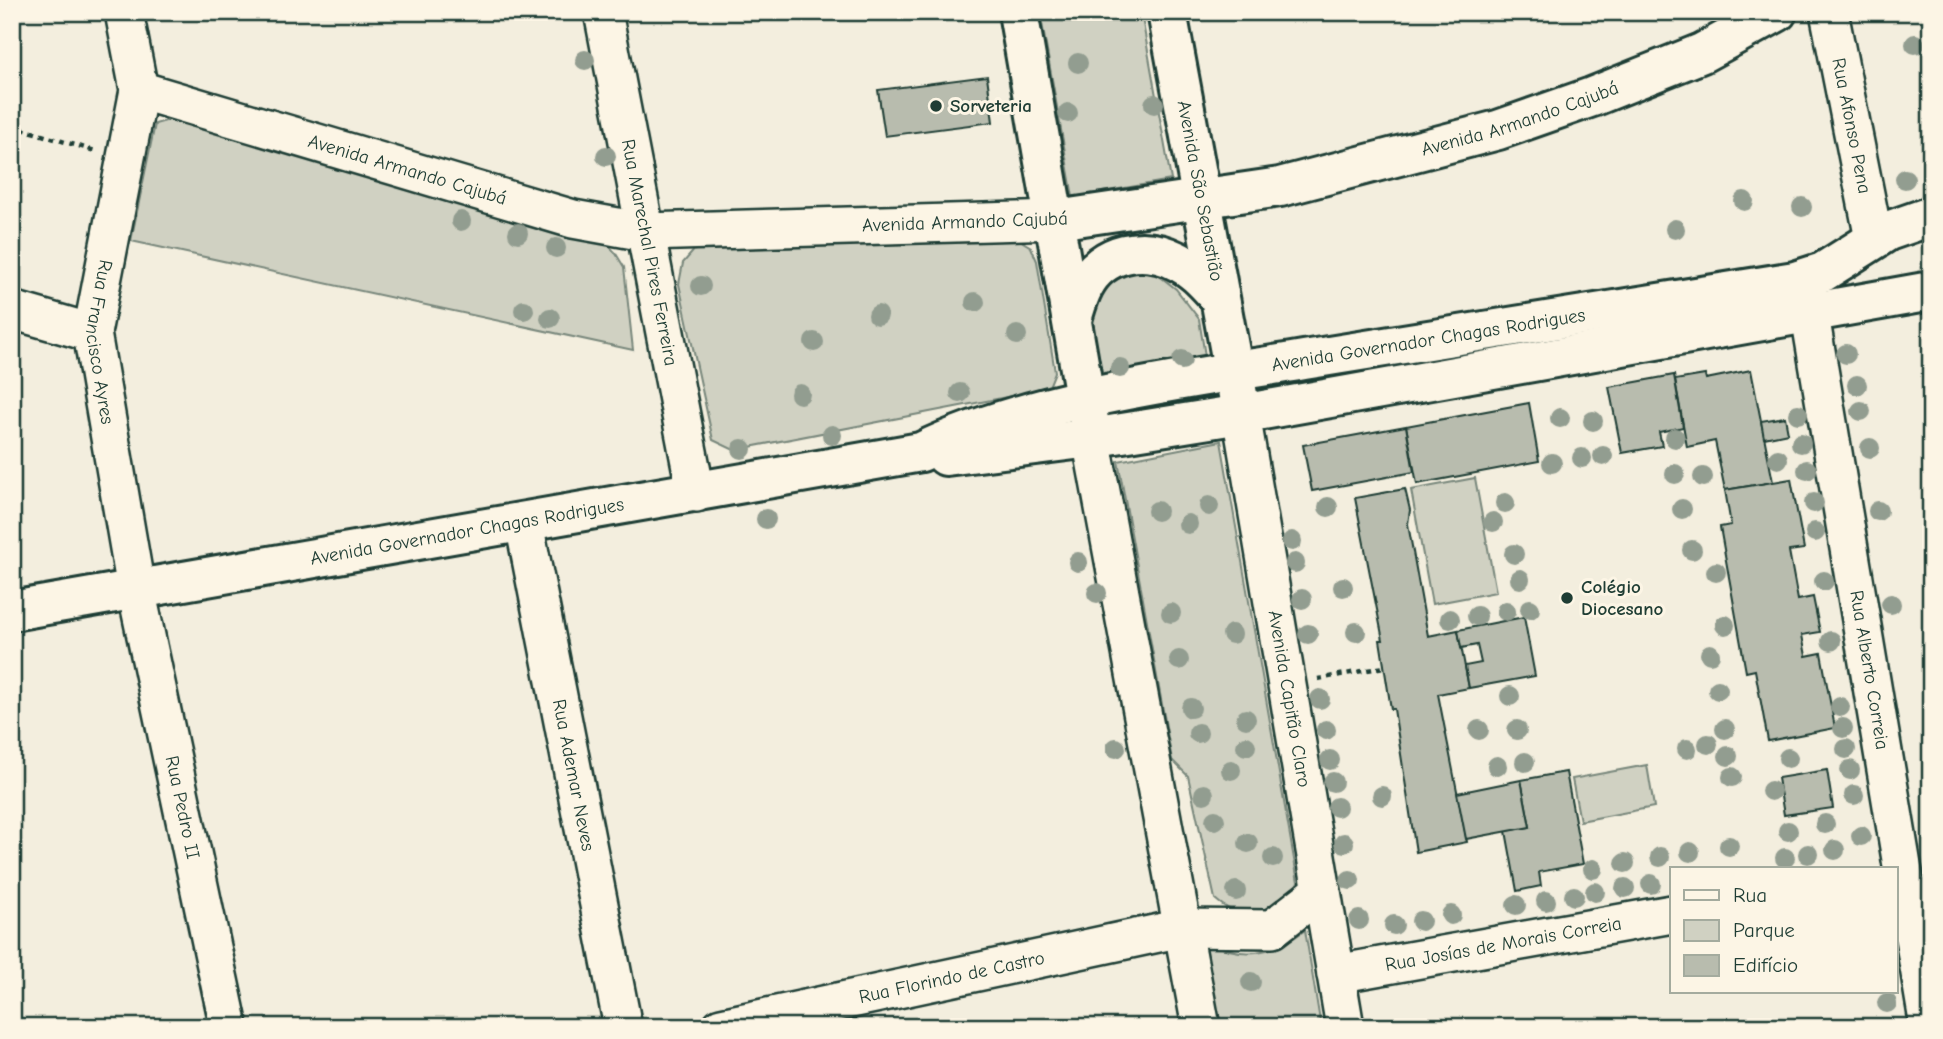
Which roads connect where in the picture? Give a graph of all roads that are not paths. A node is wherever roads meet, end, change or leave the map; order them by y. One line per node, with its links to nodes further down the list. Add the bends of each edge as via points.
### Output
1 (124, 12): 7 (street, Rua Francisco Ayres)
2 (603, 12): 11 (street, Rua Marechal Pires Ferreira)
3 (1017, 12): 10 (main road)
4 (1167, 12): 8 (main road, Avenida São Sebastião)
5 (1777, 12): 8 (main road, Avenida Armando Cajubá, via 1702,53 1498,130 1280,187)
6 (1829, 12): 12 (street, Rua Afonso Pena)
7 (139, 90): 11 (street, Avenida Armando Cajubá, via 573,219); 18 (street, Rua Francisco Ayres)
8 (1202, 201): 10 (main road, Avenida Armando Cajubá); 14 (main road, Avenida São Sebastião)
9 (1931, 216): 12 (main road, Avenida Governador Chagas Rodrigues)
10 (1056, 220): 11 (street, Avenida Armando Cajubá); 17 (main road)
11 (645, 232): 24 (street, Rua Marechal Pires Ferreira)
12 (1874, 239): 19 (main road, Avenida Governador Chagas Rodrigues, via 1823,272 1795,281)
13 (1931, 291): 16 (main road, Avenida Governador Chagas Rodrigues)
14 (1218, 296): 17 (main road, via 1177,261 1126,252 1105,261 1085,284); 19 (main road, Avenida São Sebastião)
15 (12, 310): 18 (street)
16 (1810, 315): 21 (main road, Avenida Governador Chagas Rodrigues); 28 (street, Rua Alberto Correia)
17 (1073, 316): 20 (main road)
18 (92, 333): 26 (street, Rua Francisco Ayres)
19 (1234, 371): 20 (main road, Avenida Governador Chagas Rodrigues); 21 (main road, Avenida Capitão Claro)
20 (1086, 400): 22 (main road); 23 (main road, Avenida Governador Chagas Rodrigues, via 962,432)
21 (1241, 414): 22 (main road, Avenida Governador Chagas Rodrigues); 29 (street, Avenida Capitão Claro)
22 (1091, 438): 23 (main road, Avenida Governador Chagas Rodrigues, via 941,457); 31 (street)
23 (920, 452): 24 (main road, Avenida Governador Chagas Rodrigues)
24 (696, 493): 25 (main road, Avenida Governador Chagas Rodrigues)
25 (524, 523): 26 (main road, Avenida Governador Chagas Rodrigues); 34 (street, Rua Ademar Neves)
26 (136, 589): 27 (main road, Avenida Governador Chagas Rodrigues); 33 (street, Rua Pedro II)
27 (12, 611)
28 (1910, 871): 38 (street, Rua Alberto Correia)
29 (1321, 891): 31 (street, Rua Florindo de Castro, via 1272,929); 32 (street, Avenida Capitão Claro)
30 (1670, 914): 32 (street, Rua Josías de Morais Correia)
31 (1182, 928): 35 (street, Rua Florindo de Castro); 36 (street)
32 (1336, 974): 37 (street, Avenida Capitão Claro)
33 (229, 1027)
34 (623, 1027)
35 (721, 1027)
36 (1201, 1027)
37 (1345, 1027)
38 (1929, 1027)

